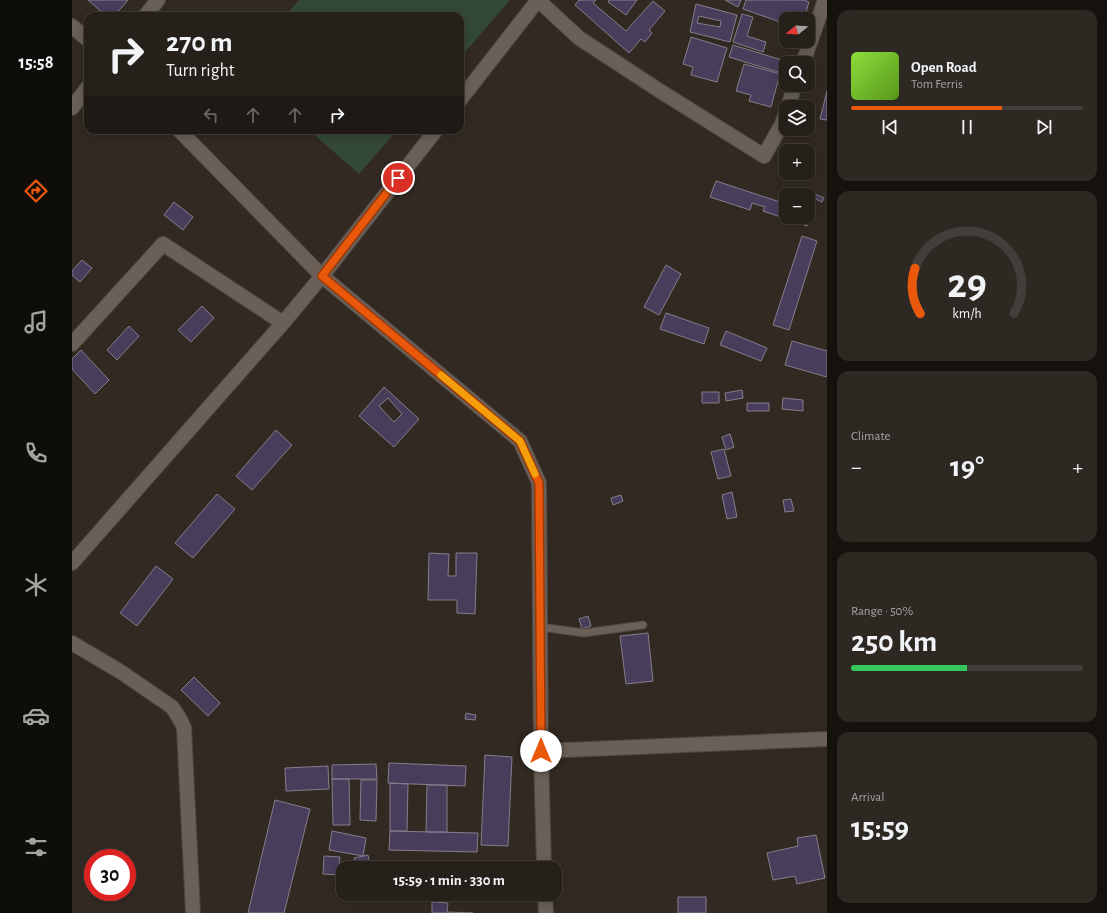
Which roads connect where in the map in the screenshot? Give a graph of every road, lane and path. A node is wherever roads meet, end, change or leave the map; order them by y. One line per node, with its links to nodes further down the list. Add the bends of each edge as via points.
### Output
1 (158, 0): 3 (street)
2 (825, 0): 6 (street)
3 (148, 12)
4 (72, 26): 5 (street)
5 (84, 36)
6 (805, 56)
7 (84, 92): 9 (street)
8 (464, 95): 10 (street, via 538,0 579,38 764,156)
9 (72, 108)
10 (779, 129)
11 (183, 134): 13 (street)
12 (433, 134): 13 (street)
13 (322, 276): 14 (street); 18 (street, via 520,441 539,483)
14 (283, 323): 15 (street, via 163,244); 16 (street)
15 (72, 344)
16 (72, 563)
17 (643, 624): 18 (lane, via 584,633)
18 (541, 627): 21 (street)
19 (72, 643): 24 (street, via 121,672 172,708 182,722)
20 (827, 739): 21 (street)
21 (541, 751): 22 (street)
22 (544, 861)
23 (545, 901): 25 (street)
24 (193, 913)
25 (546, 913)

